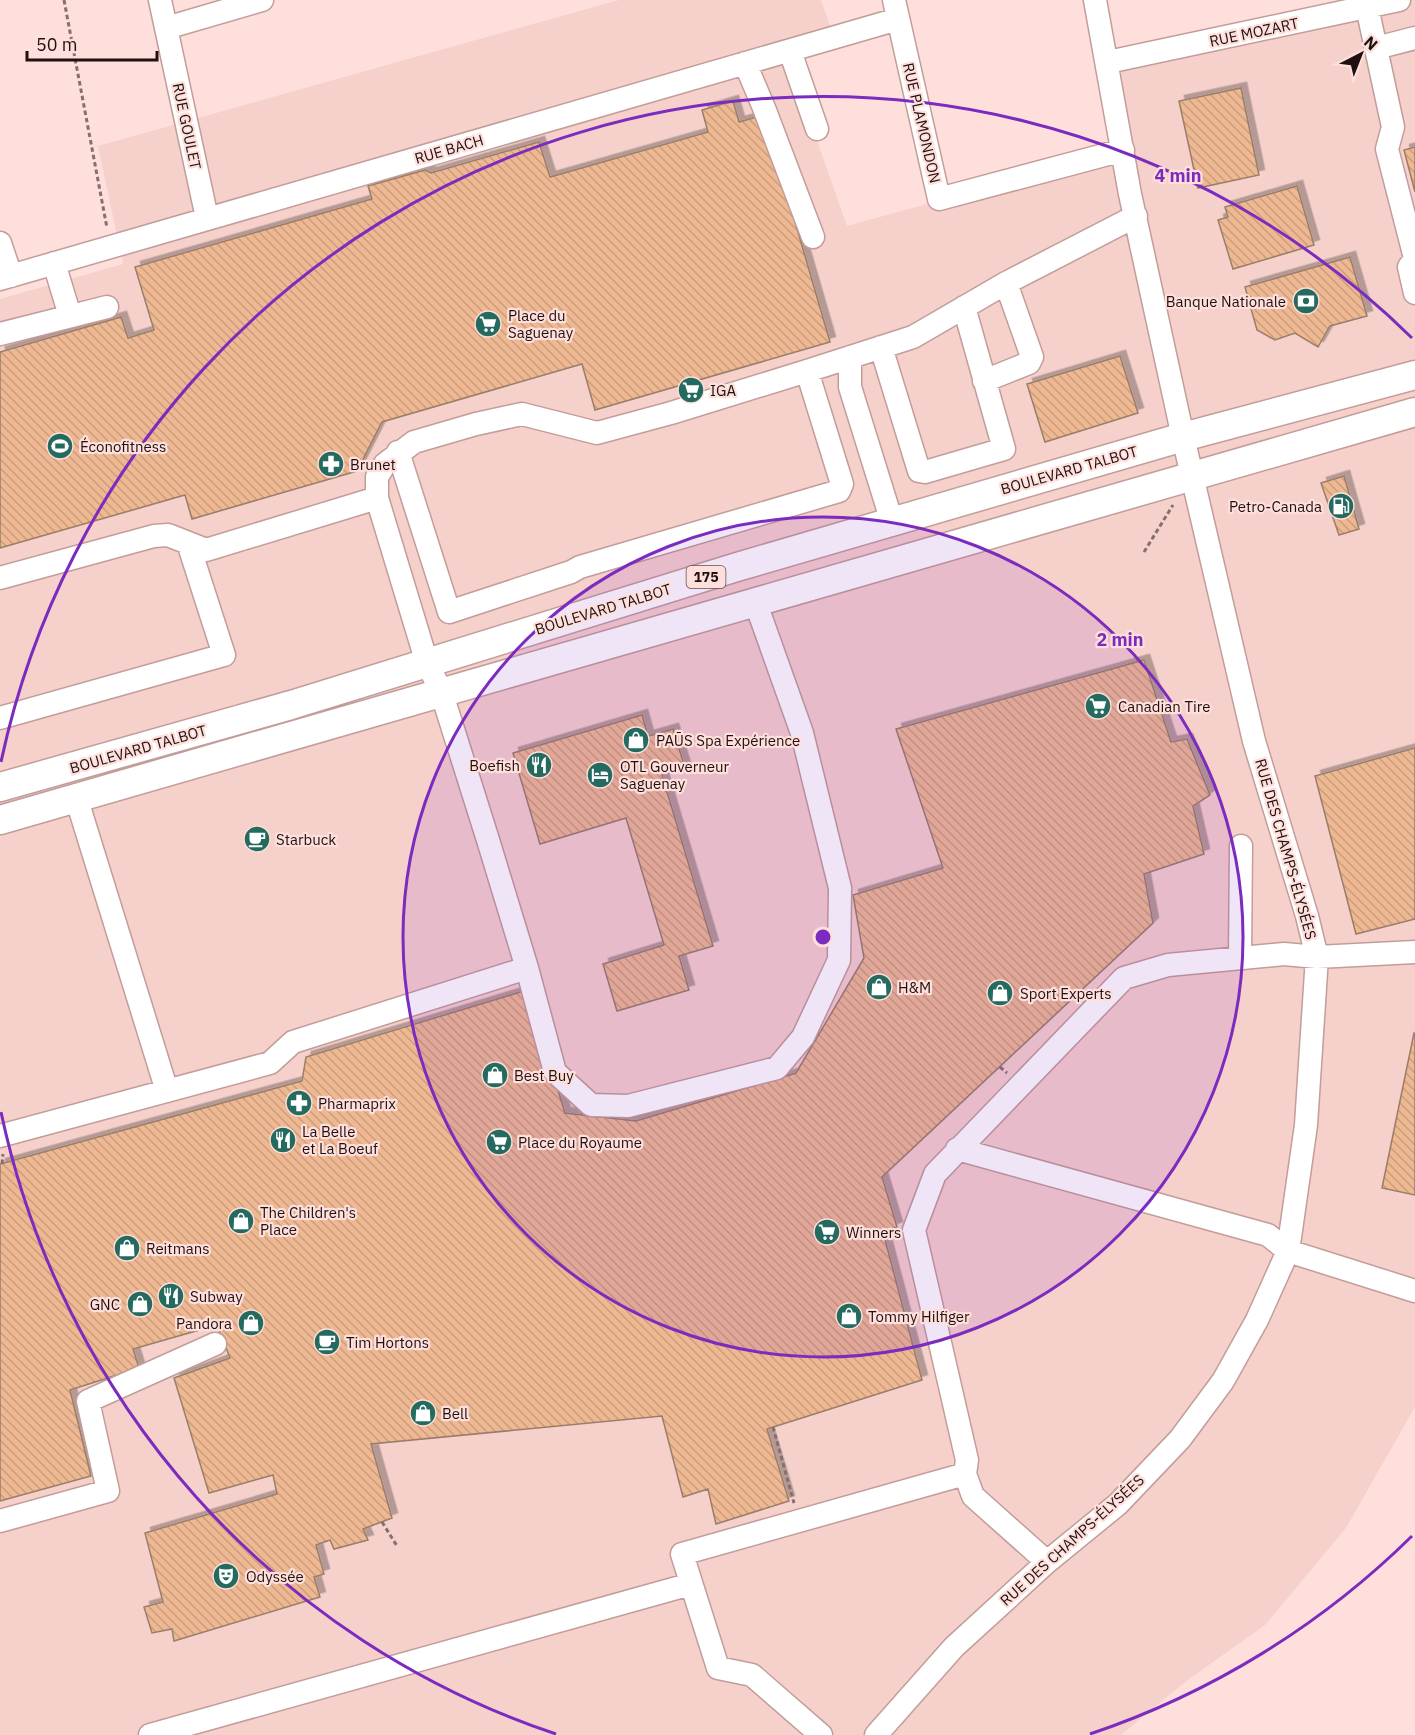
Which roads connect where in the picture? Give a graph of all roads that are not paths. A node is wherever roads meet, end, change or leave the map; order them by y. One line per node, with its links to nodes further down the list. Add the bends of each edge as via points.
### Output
1 (160, 0): 8 (street, RUE GOULET)
2 (262, 0): 8 (street)
3 (1095, 0): 12 (street, RUE DES CHAMPS-ÉLYSÉES)
4 (1399, 0): 6 (street, RUE MOZART)
5 (1334, 7): 6 (street, RUE MOZART); 12 (street, RUE MOZART)
6 (1367, 7): 10 (street)
7 (896, 10): 11 (street, RUE BACH); 15 (street, RUE PLAMONDON, via 939,200)
8 (166, 28): 17 (street, RUE GOULET)
9 (1415, 39): 10 (street)
10 (1376, 48): 20 (street, via 1393,128 1387,148)
11 (790, 51): 13 (street, RUE BACH); 14 (street)
12 (1108, 62): 15 (street, RUE DES CHAMPS-ÉLYSÉES)
13 (745, 63): 17 (street, RUE BACH); 18 (street)
14 (817, 129)
15 (1123, 150): 16 (street, RUE DES CHAMPS-ÉLYSÉES)
16 (1136, 216): 23 (street); 35 (street, RUE DES CHAMPS-ÉLYSÉES)
17 (207, 218): 21 (street, RUE BACH)
18 (813, 237)
19 (0, 243): 22 (street)
20 (1415, 259): 24 (street, via 1409,267)
21 (54, 263): 22 (street, RUE BACH); 27 (street)
22 (6, 277)
23 (1005, 283): 26 (street); 33 (street, via 1032,357 1029,363)
24 (1415, 293)
25 (107, 307): 27 (street)
26 (964, 307): 29 (street, via 913,337); 33 (street)
27 (70, 316): 28 (street)
28 (0, 334)
29 (881, 347): 30 (street); 33 (street, via 919,471 1004,448)
30 (850, 357): 31 (street); 39 (street, via 850,387)
31 (807, 371): 36 (street, via 597,433 522,414 414,442); 36 (street, via 842,484 839,490 580,567 449,612)
32 (1415, 375): 35 (main road, BOULEVARD TALBOT / 175)
33 (984, 381)
34 (1415, 412): 37 (main road, BOULEVARD TALBOT / 175)
35 (1183, 437): 37 (street, RUE DES CHAMPS-ÉLYSÉES); 39 (main road, BOULEVARD TALBOT / 175)
36 (399, 452): 38 (street, via 377,477)
37 (1192, 476): 42 (main road, BOULEVARD TALBOT / 175); 51 (street, RUE DES CHAMPS-ÉLYSÉES, via 1254,741)
38 (377, 498): 40 (street, via 206,550); 43 (street)
39 (892, 522): 43 (main road, BOULEVARD TALBOT / 175)
40 (189, 543): 41 (street, via 168,535 154,536); 45 (street, via 224,655)
41 (0, 578)
42 (755, 601): 44 (main road, BOULEVARD TALBOT / 175); 53 (street, via 802,733 840,888 840,960 803,1037 777,1068 628,1106 591,1105 555,1072)
43 (427, 663): 44 (street); 46 (main road, BOULEVARD TALBOT / 175)
44 (441, 692): 47 (main road, BOULEVARD TALBOT / 175); 53 (street)
45 (0, 718)
46 (0, 787)
47 (76, 797): 48 (main road, BOULEVARD TALBOT / 175); 54 (street)
48 (0, 820)
49 (1241, 846): 52 (street)
50 (1415, 952): 51 (street)
51 (1317, 957): 52 (street, via 1284,954); 57 (street, RUE DES CHAMPS-ÉLYSÉES, via 1306,1125)
52 (1240, 958): 56 (street, via 1168,965 1124,978)
53 (527, 968): 54 (street, via 293,1042 270,1063)
54 (167, 1091): 55 (street)
55 (0, 1136)
56 (957, 1149): 57 (street, via 1268,1234); 60 (street, via 935,1174 914,1230 966,1460)
57 (1288, 1251): 58 (street); 62 (street, RUE DES CHAMPS-ÉLYSÉES, via 1257,1320 1223,1381 1180,1439 1118,1504)
58 (1415, 1291)
59 (215, 1344): 61 (street, via 88,1401 108,1491)
60 (965, 1474): 62 (street, via 973,1496); 63 (street, via 682,1554)
61 (0, 1521)
62 (1047, 1562): 66 (street, RUE DES CHAMPS-ÉLYSÉES, via 954,1647)
63 (691, 1584): 64 (street); 65 (street, via 718,1668 752,1675)
64 (150, 1735)
65 (821, 1735)
66 (876, 1735)

